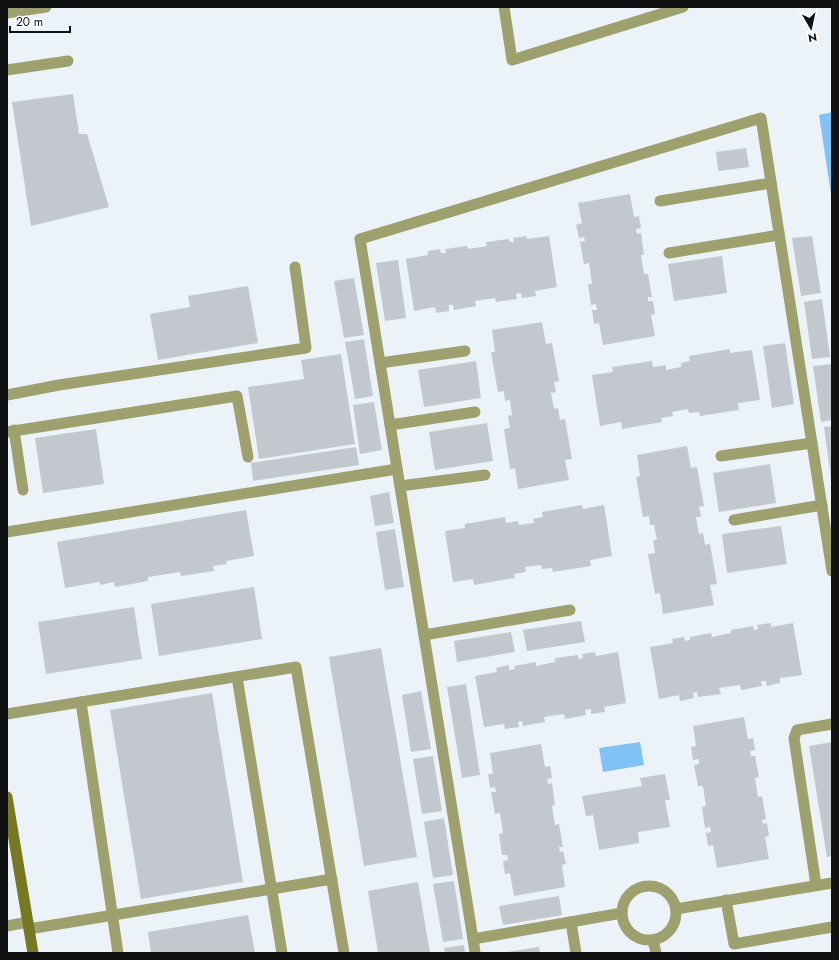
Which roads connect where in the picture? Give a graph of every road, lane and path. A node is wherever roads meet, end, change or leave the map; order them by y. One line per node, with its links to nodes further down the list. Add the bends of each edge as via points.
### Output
1 (46, 7): 4 (lane)
2 (504, 7): 3 (lane, via 512,60)
3 (683, 7)
4 (31, 8): 5 (lane)
5 (7, 14)
6 (68, 61): 7 (lane)
7 (7, 70)
8 (771, 183): 9 (lane); 10 (lane); 14 (lane, via 761,118 360,239)
9 (660, 201)
10 (779, 235): 11 (lane); 19 (lane)
11 (669, 253)
12 (295, 267): 15 (lane, via 306,348)
13 (465, 351): 14 (lane)
14 (380, 363): 17 (lane)
15 (7, 395)
16 (475, 412): 17 (lane)
17 (390, 425): 22 (lane)
18 (11, 431): 21 (lane, via 238,396); 25 (lane)
19 (812, 443): 20 (lane); 26 (lane)
20 (721, 456)
21 (248, 457)
22 (397, 469): 24 (lane); 28 (lane)
23 (485, 475): 24 (lane)
24 (400, 486): 31 (lane)
25 (23, 490)
26 (822, 505): 27 (lane); 29 (lane)
27 (734, 520)
28 (7, 532)
29 (832, 571)
30 (570, 610): 31 (lane)
31 (424, 634): 50 (lane)
32 (237, 677): 33 (lane); 38 (lane, via 296,667); 41 (lane)
33 (81, 702): 34 (lane); 45 (lane)
34 (7, 714)
35 (832, 724): 40 (lane, via 797,730 794,738)
36 (7, 797): 37 (main road)
37 (10, 832): 47 (main road)
38 (332, 879): 41 (lane); 55 (lane)
39 (832, 883): 40 (lane)
40 (816, 885): 42 (lane)
41 (271, 889): 45 (lane); 54 (lane)
42 (726, 900): 43 (lane); 49 (lane, via 734,944)
43 (676, 909): 44 (lane, via 668,894 661,889 644,887 629,896); 51 (lane, via 674,925 661,937)
44 (622, 913): 46 (lane); 51 (lane, via 629,930 644,940)
45 (113, 914): 47 (lane); 53 (lane)
46 (571, 922): 50 (lane); 57 (lane)
47 (28, 925): 48 (lane); 52 (main road)
48 (7, 926)
49 (832, 927)
50 (473, 939): 56 (lane)
51 (653, 940): 58 (lane)
52 (33, 953)
53 (118, 953)
54 (282, 953)
55 (344, 953)
56 (475, 953)
57 (576, 953)
58 (656, 953)

